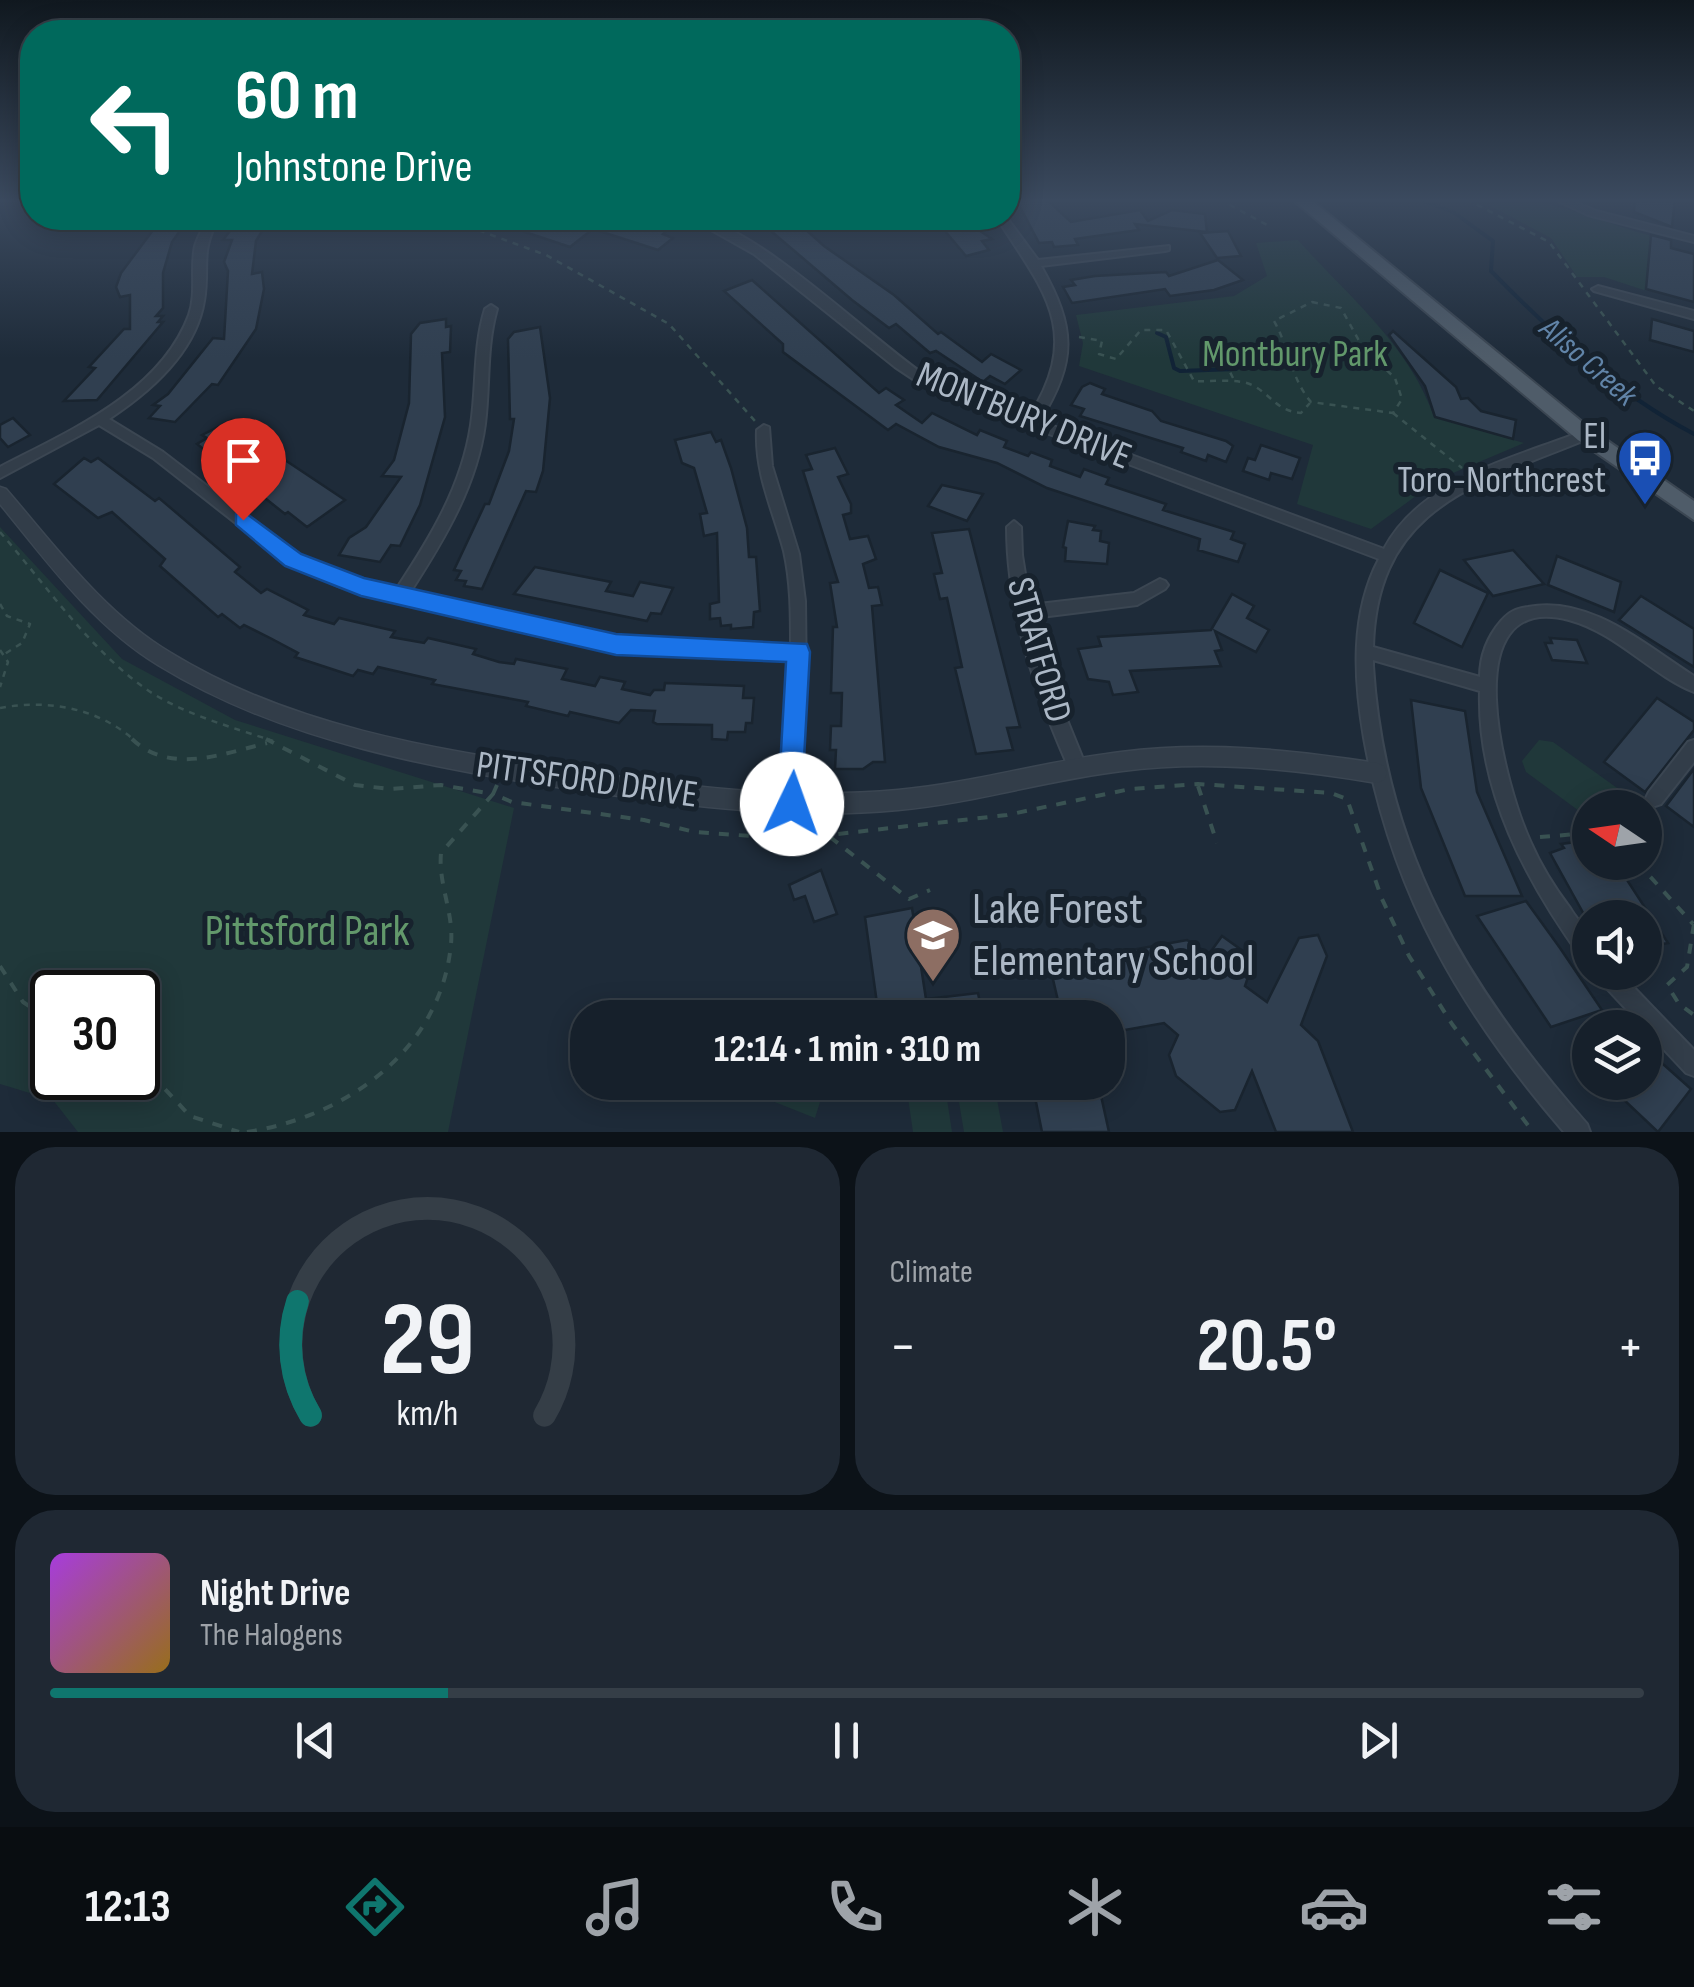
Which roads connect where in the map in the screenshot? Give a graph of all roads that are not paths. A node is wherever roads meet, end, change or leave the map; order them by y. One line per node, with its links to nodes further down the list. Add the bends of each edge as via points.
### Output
1 (198, 252): 10 (street, via 199,300 189,328 144,385)
2 (756, 252): 11 (street, MONTBURY DRIVE, via 920,378)
3 (1024, 252): 6 (street)
4 (1133, 252): 6 (street)
5 (1364, 252): 13 (main road)
6 (1032, 264): 11 (street, via 1063,340 1052,390)
7 (1598, 289): 9 (street)
8 (491, 309): 20 (street, via 479,340 470,462 446,521)
9 (1694, 315)
10 (99, 419): 14 (street); 20 (street, via 158,455 293,560)
11 (1032, 422): 18 (street, MONTBURY DRIVE)
12 (764, 430): 23 (street, via 762,458 795,571)
13 (1585, 436): 16 (main road); 18 (street, via 1432,505)
14 (0, 473)
15 (0, 493): 30 (street, PITTSFORD DRIVE, via 105,611 164,659 251,704 504,770)
16 (1694, 512)
17 (1014, 528): 21 (street, STRATFORD, via 1013,567)
18 (1386, 556): 22 (street, via 1370,596)
19 (1160, 585): 21 (street, via 1137,600)
20 (400, 596): 23 (street, via 616,644)
21 (1026, 612): 27 (street, STRATFORD)
22 (1364, 651): 25 (street); 28 (street)
23 (798, 652): 30 (street)
24 (1694, 685): 25 (street, via 1592,622 1540,610 1501,624)
25 (1488, 686): 31 (street, via 1494,753 1519,837)
26 (1694, 748): 29 (street)
27 (1078, 769): 28 (street, PITTSFORD DRIVE, via 1216,756); 30 (street, PITTSFORD DRIVE, via 953,794)
28 (1377, 772): 34 (street, via 1390,828 1435,936 1509,1048)
29 (1662, 790)
30 (792, 804)
31 (1572, 927)
32 (1622, 990): 33 (street)
33 (1694, 1066)
34 (1579, 1132)

